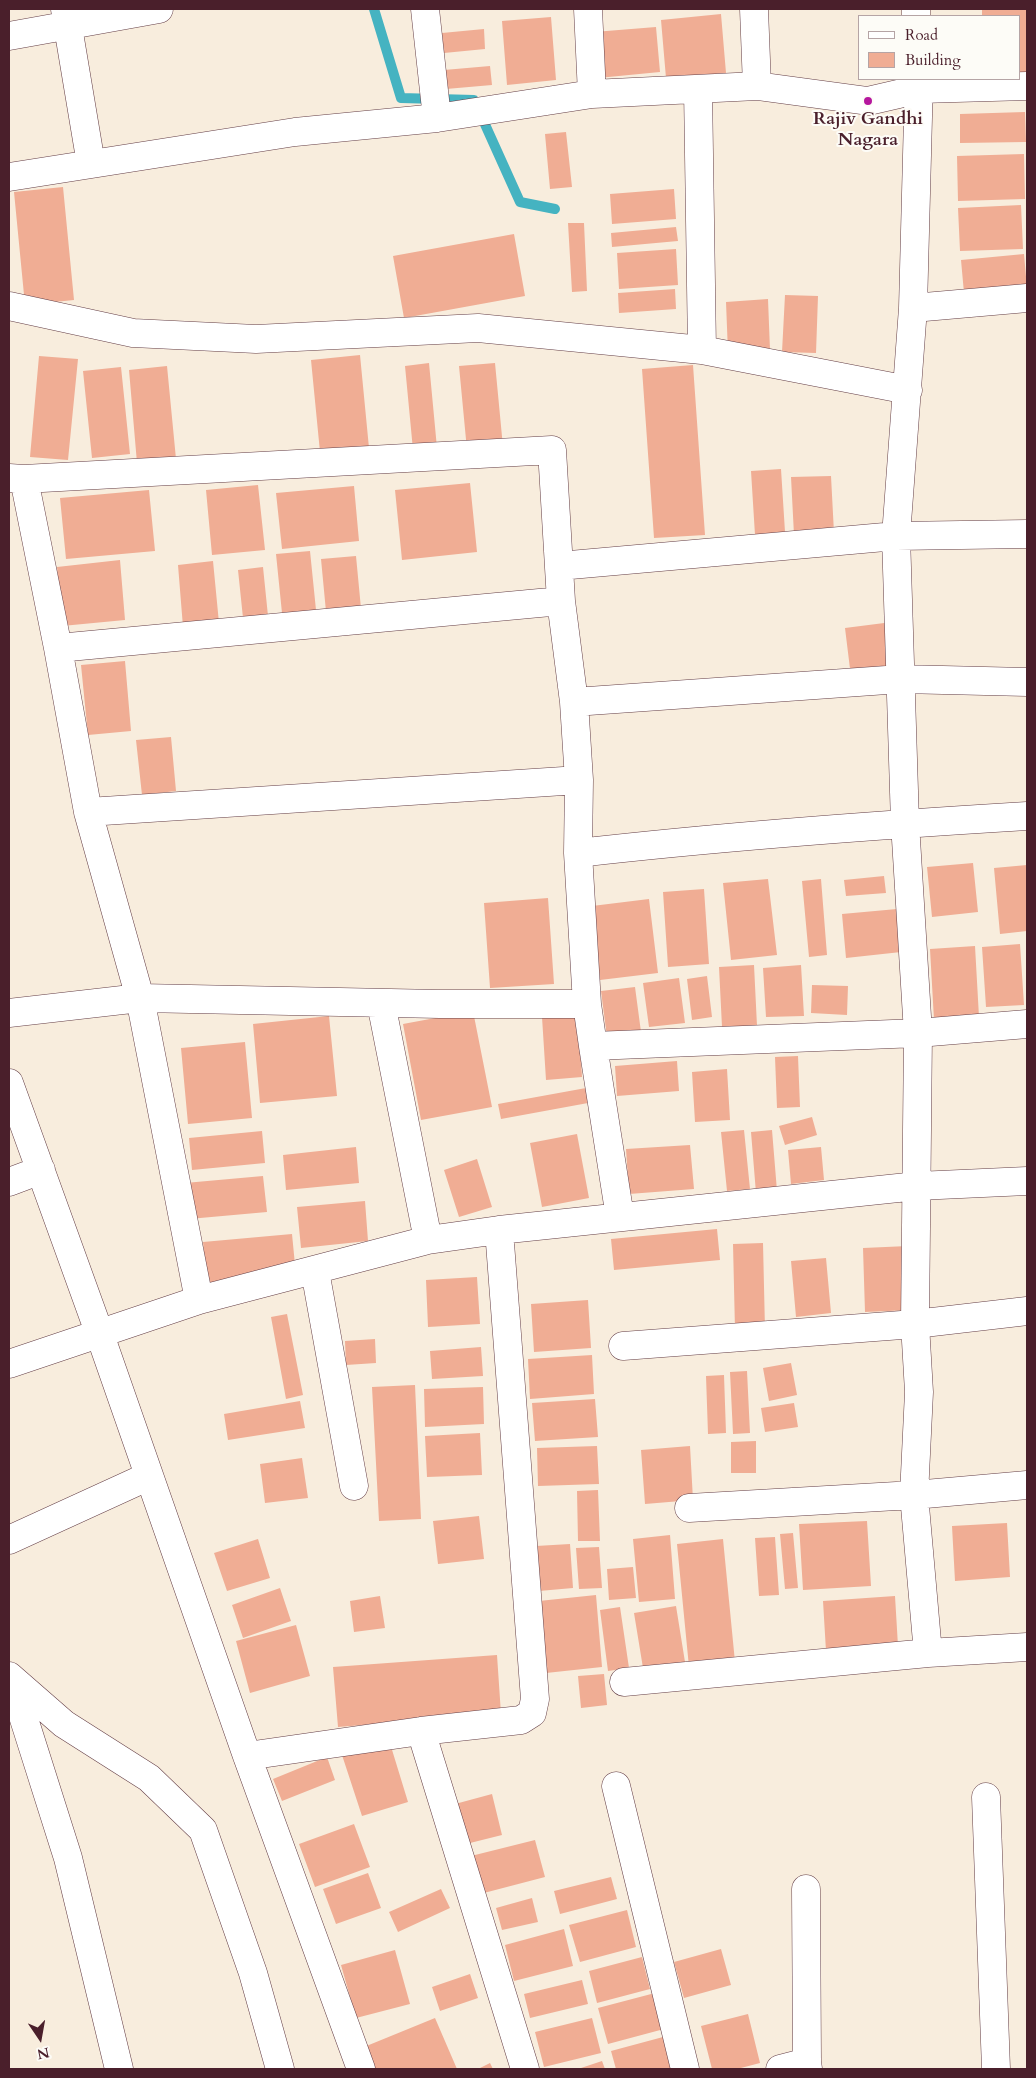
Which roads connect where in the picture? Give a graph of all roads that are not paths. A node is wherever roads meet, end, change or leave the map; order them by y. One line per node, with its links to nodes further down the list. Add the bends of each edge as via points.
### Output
1 (159, 9): 5 (street)
2 (425, 9): 12 (street, via 433,82)
3 (588, 9): 11 (street)
4 (754, 9): 8 (street)
5 (67, 17): 6 (street); 13 (street)
6 (9, 36)
7 (920, 84): 8 (street, via 868,101); 9 (street); 17 (street)
8 (757, 86): 10 (street)
9 (1027, 86)
10 (698, 89): 11 (street); 18 (street)
11 (592, 94): 12 (street)
12 (445, 116): 13 (street, via 294,132)
13 (91, 164): 14 (street)
14 (9, 177)
15 (1027, 298): 17 (street)
16 (9, 306): 18 (street, via 133,333 256,339 478,328)
17 (913, 308): 19 (street)
18 (702, 350): 19 (street)
19 (908, 390): 22 (street)
20 (16, 478): 23 (street, via 552,450); 25 (street)
21 (1027, 534): 22 (street)
22 (896, 536): 23 (street); 26 (street)
23 (559, 566): 24 (street)
24 (561, 601): 25 (street); 28 (street)
25 (58, 648): 30 (street)
26 (901, 680): 27 (street); 28 (street); 32 (street)
27 (1027, 682)
28 (574, 702): 29 (street)
29 (579, 780): 30 (street); 33 (street)
30 (88, 812): 34 (street)
31 (1027, 816): 32 (street)
32 (905, 823): 33 (street); 39 (street)
33 (578, 853): 36 (street)
34 (140, 998): 35 (street); 37 (street); 50 (street)
35 (381, 1004): 36 (street); 48 (street)
36 (587, 1004): 40 (street)
37 (9, 1013)
38 (1027, 1024): 39 (street)
39 (918, 1033): 40 (street); 45 (street)
40 (593, 1046): 46 (street)
41 (9, 1083): 42 (street)
42 (41, 1170): 44 (street); 53 (street)
43 (1027, 1181): 45 (street)
44 (9, 1182)
45 (917, 1186): 46 (street); 52 (street)
46 (620, 1217): 47 (street)
47 (499, 1230): 48 (street); 66 (street, via 535,1699 532,1713 521,1720)
48 (428, 1240): 49 (street)
49 (315, 1271): 50 (street); 58 (street)
50 (199, 1300): 53 (street)
51 (1027, 1311): 52 (street)
52 (915, 1324): 54 (street); 59 (street, via 919,1392)
53 (99, 1332): 55 (street); 56 (street)
54 (622, 1346)
55 (9, 1364)
56 (149, 1476): 61 (street); 67 (street)
57 (1027, 1485): 59 (street)
58 (354, 1486)
59 (914, 1495): 60 (street); 63 (street)
60 (689, 1508)
61 (9, 1540)
62 (1027, 1647): 63 (street)
63 (928, 1653): 65 (street)
64 (10, 1677): 72 (street, via 68,1858); 73 (street, via 64,1724 149,1778 203,1830 253,1973)
65 (624, 1682)
66 (421, 1731): 67 (street); 75 (street)
67 (247, 1756): 74 (street)
68 (616, 1786): 76 (street)
69 (986, 1797): 78 (street)
70 (806, 1889): 71 (street)
71 (808, 2066): 77 (street)
72 (118, 2069)
73 (280, 2069)
74 (361, 2069)
75 (525, 2069)
76 (685, 2069)
77 (780, 2069)
78 (996, 2069)

